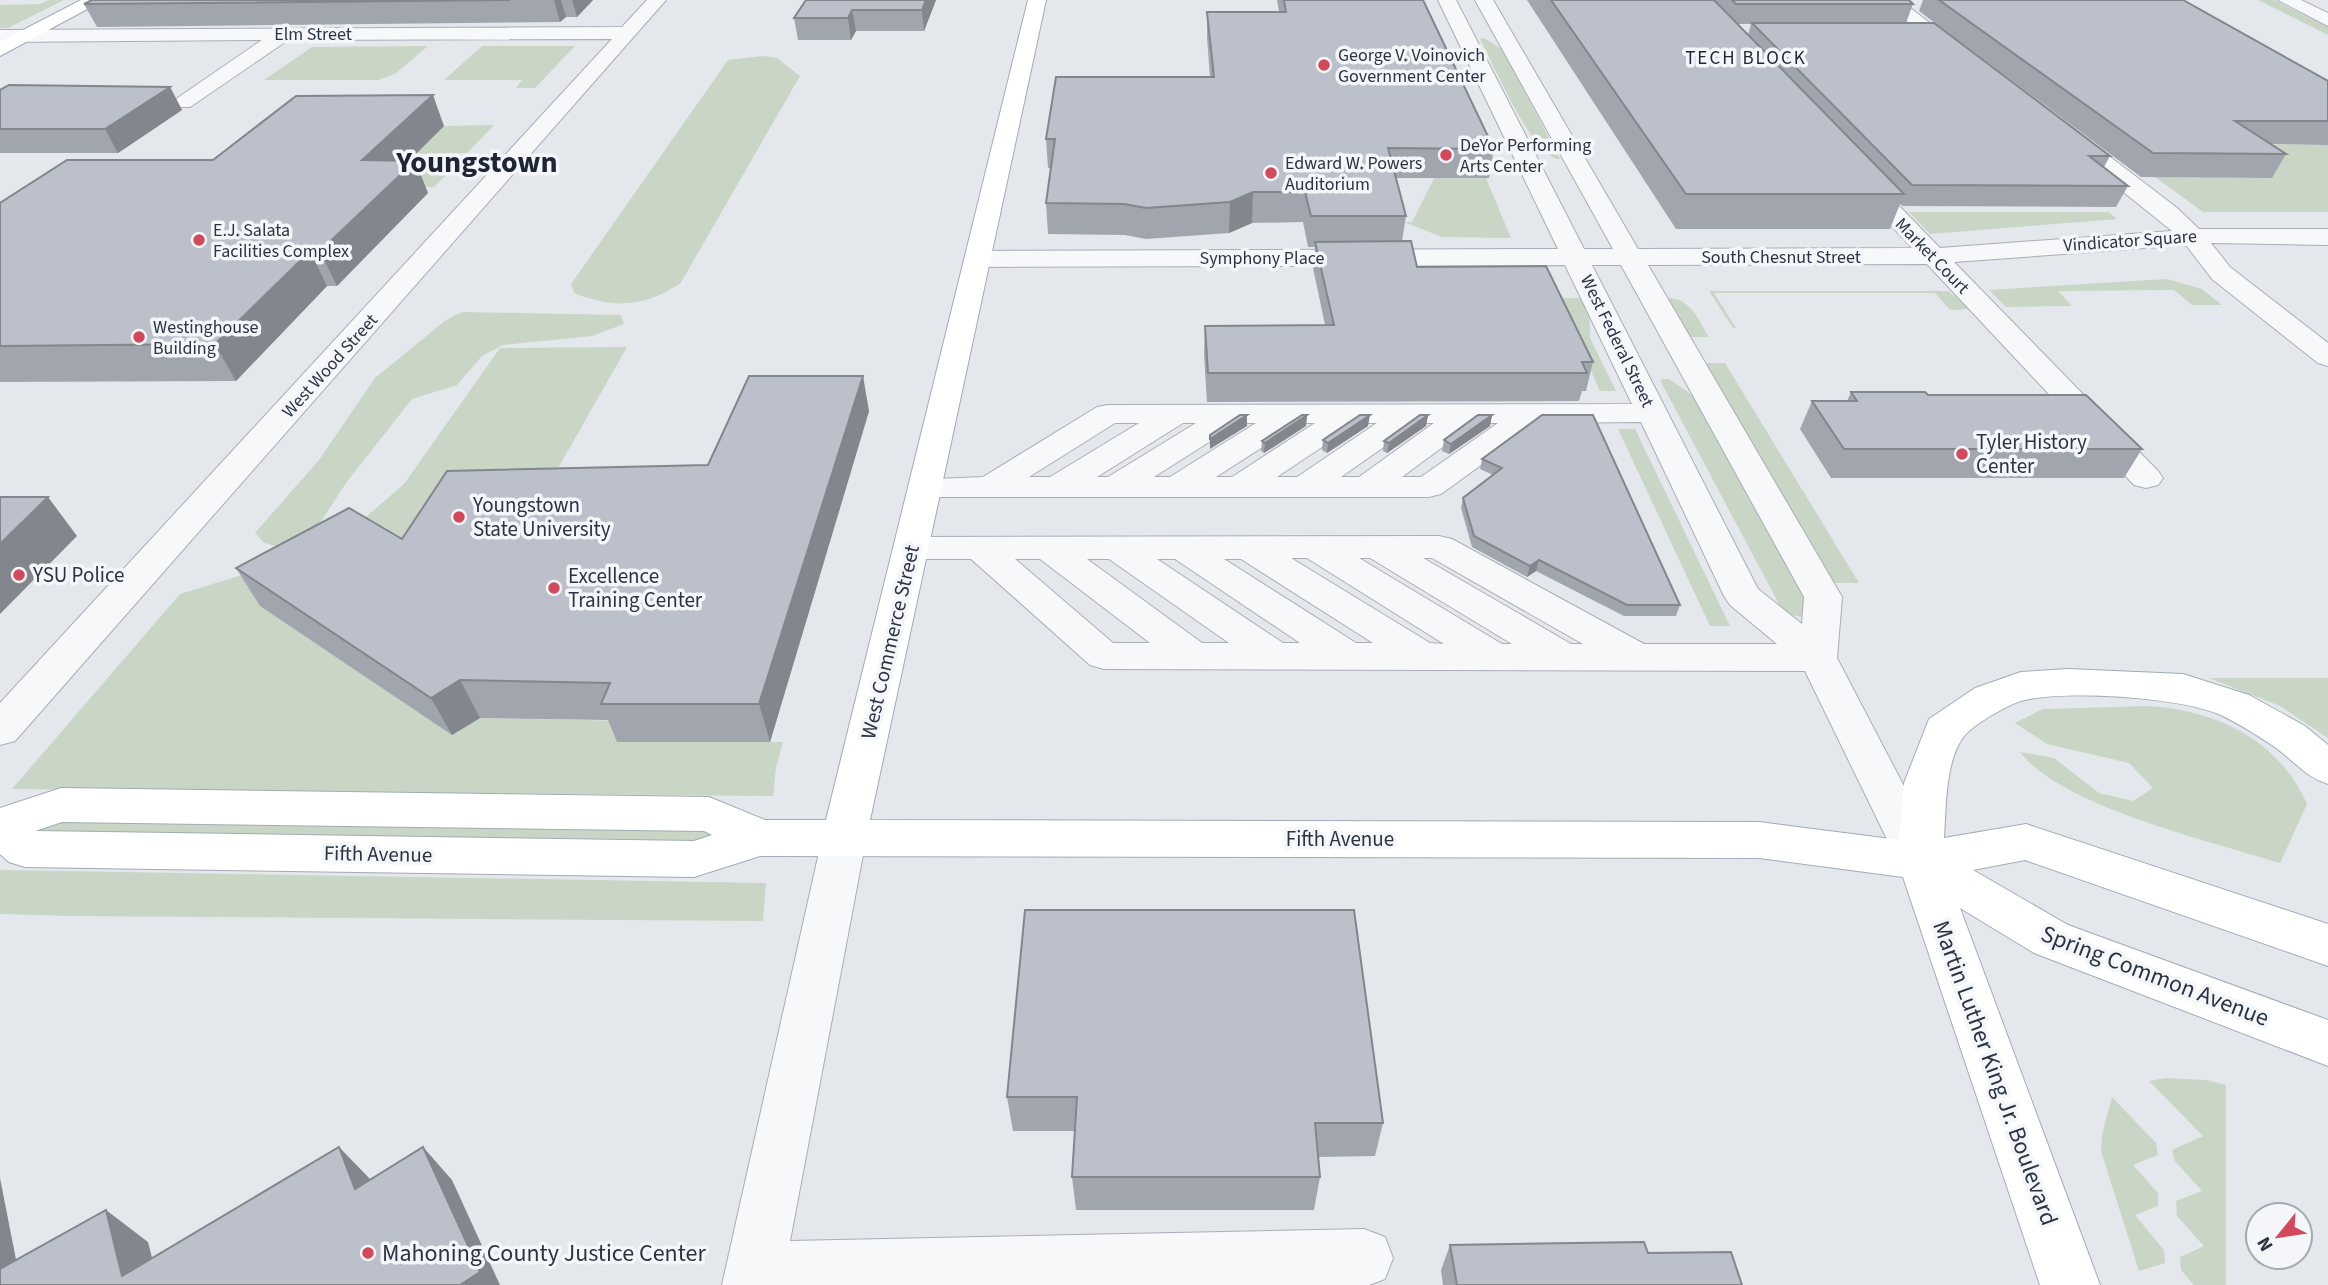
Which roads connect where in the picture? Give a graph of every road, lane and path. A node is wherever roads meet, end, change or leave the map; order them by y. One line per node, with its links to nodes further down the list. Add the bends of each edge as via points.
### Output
1 (94, 0): 14 (main road)
2 (657, 0): 9 (street, West Wood Street)
3 (1037, 0): 25 (main road, West Commerce Street)
4 (1447, 0): 23 (street, West Federal Street)
5 (1484, 0): 24 (street)
6 (1889, 0): 11 (street)
7 (2287, 0): 8 (street)
8 (2328, 20)
9 (627, 33): 12 (street, Elm Street); 60 (street, West Wood Street)
10 (1897, 33): 11 (street)
11 (1933, 33): 16 (street)
12 (283, 35): 14 (street, Elm Street); 17 (street)
13 (0, 36): 14 (street, Elm Street)
14 (27, 36): 15 (main road)
15 (0, 50)
16 (1975, 65)
17 (183, 103)
18 (2047, 120): 20 (street)
19 (1845, 164): 22 (street, Market Court)
20 (2193, 237): 21 (street, Vindicator Square); 22 (street, Vindicator Square); 26 (street, via 2221,273)
21 (2328, 237)
22 (1932, 256): 24 (street, South Chesnut Street); 35 (street, Market Court)
23 (1575, 257): 24 (street, Symphony Place); 25 (street, Symphony Place); 34 (street, West Federal Street)
24 (1630, 257): 59 (street, via 1823,597)
25 (979, 259): 36 (main road, West Commerce Street)
26 (2328, 357)
27 (1178, 413): 28 (street); 41 (street, via 1108,414); 42 (street)
28 (1234, 413): 32 (street); 43 (street)
29 (1352, 413): 30 (street); 32 (street); 38 (street)
30 (1412, 413): 31 (street); 39 (street)
31 (1468, 413): 33 (street); 40 (street)
32 (1294, 414): 37 (street)
33 (1532, 414): 34 (street); 40 (street, via 1429,487)
34 (1653, 414): 59 (street, West Federal Street, via 1743,596)
35 (2147, 478)
36 (926, 486): 41 (street); 46 (main road, West Commerce Street)
37 (1177, 486): 38 (street); 43 (street)
38 (1240, 486): 39 (street)
39 (1306, 486): 40 (street)
40 (1367, 486)
41 (989, 487): 42 (street)
42 (1057, 487): 43 (street)
43 (1115, 487)
44 (1314, 547): 45 (street); 51 (street); 55 (street)
45 (1378, 547): 56 (street); 57 (street, via 1438,547)
46 (912, 548): 47 (street); 63 (main road, West Commerce Street)
47 (979, 548): 48 (street); 58 (street, via 1104,656)
48 (1049, 548): 49 (street); 58 (street)
49 (1117, 548): 50 (street); 52 (street)
50 (1183, 548): 51 (street); 53 (street)
51 (1249, 548): 54 (street)
52 (1276, 657): 53 (street); 58 (street)
53 (1350, 657): 54 (street)
54 (1423, 657): 55 (street)
55 (1496, 657): 56 (street)
56 (1564, 657): 57 (street)
57 (1636, 657): 59 (street)
58 (1196, 658)
59 (1818, 658): 64 (street, West Federal Street)
60 (0, 730)
61 (2328, 768): 64 (main road, via 2290,737 2235,705 2183,688 2068,682 2021,686 1989,698 1944,730 1926,783)
62 (0, 827): 63 (main road, Fifth Avenue, via 25,849 694,859 760,838)
63 (844, 839): 64 (main road, Fifth Avenue, via 1759,840); 68 (street, West Commerce Street)
64 (1920, 861): 65 (main road, via 2026,842); 66 (main road, Spring Common Avenue, via 2051,939); 69 (main road, Martin Luther King Jr. Boulevard)
65 (2328, 945)
66 (2328, 1043)
67 (1364, 1258): 68 (street)
68 (754, 1278)
69 (2070, 1285)

